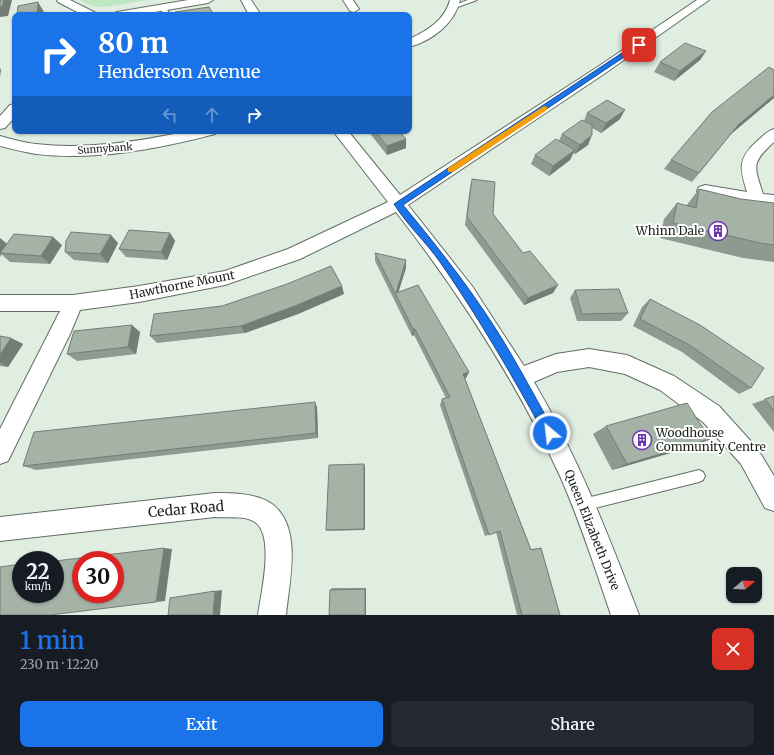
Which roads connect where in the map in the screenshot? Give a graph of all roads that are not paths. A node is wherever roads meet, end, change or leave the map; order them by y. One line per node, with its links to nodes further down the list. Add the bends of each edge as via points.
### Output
1 (62, 0): 8 (street)
2 (208, 0): 7 (street)
3 (246, 0): 10 (street)
4 (474, 0): 6 (lane)
5 (704, 0): 21 (street, Hawthorne Mount)
6 (455, 3): 11 (street, via 442,23)
7 (165, 11): 9 (street)
8 (86, 12)
9 (153, 12)
10 (253, 12)
11 (412, 42)
12 (12, 112): 13 (street)
13 (0, 126)
14 (196, 134): 17 (street, Sunnybank, via 138,146 84,150 36,149)
15 (342, 134): 21 (street, Queen Elizabeth Drive)
16 (774, 134): 19 (street, via 749,156 747,167)
17 (0, 141)
18 (702, 191): 19 (street)
19 (757, 199): 20 (street)
20 (774, 201)
21 (398, 204): 23 (street, Hawthorne Mount, via 294,254 225,278); 24 (street, Queen Elizabeth Drive, via 442,258 482,316)
22 (0, 303): 23 (street, Hawthorne Mount)
23 (73, 303): 25 (street)
24 (519, 378): 27 (street, via 556,363 589,358 627,365 667,383 711,414 749,456); 28 (street, Queen Elizabeth Drive, via 568,469)
25 (0, 453)
26 (699, 476): 28 (lane)
27 (774, 499)
28 (583, 505): 31 (street, Queen Elizabeth Drive)
29 (0, 529): 30 (street, Cedar Road, via 215,505 245,506 263,512 276,527 279,554)
30 (272, 615)
31 (625, 615)

